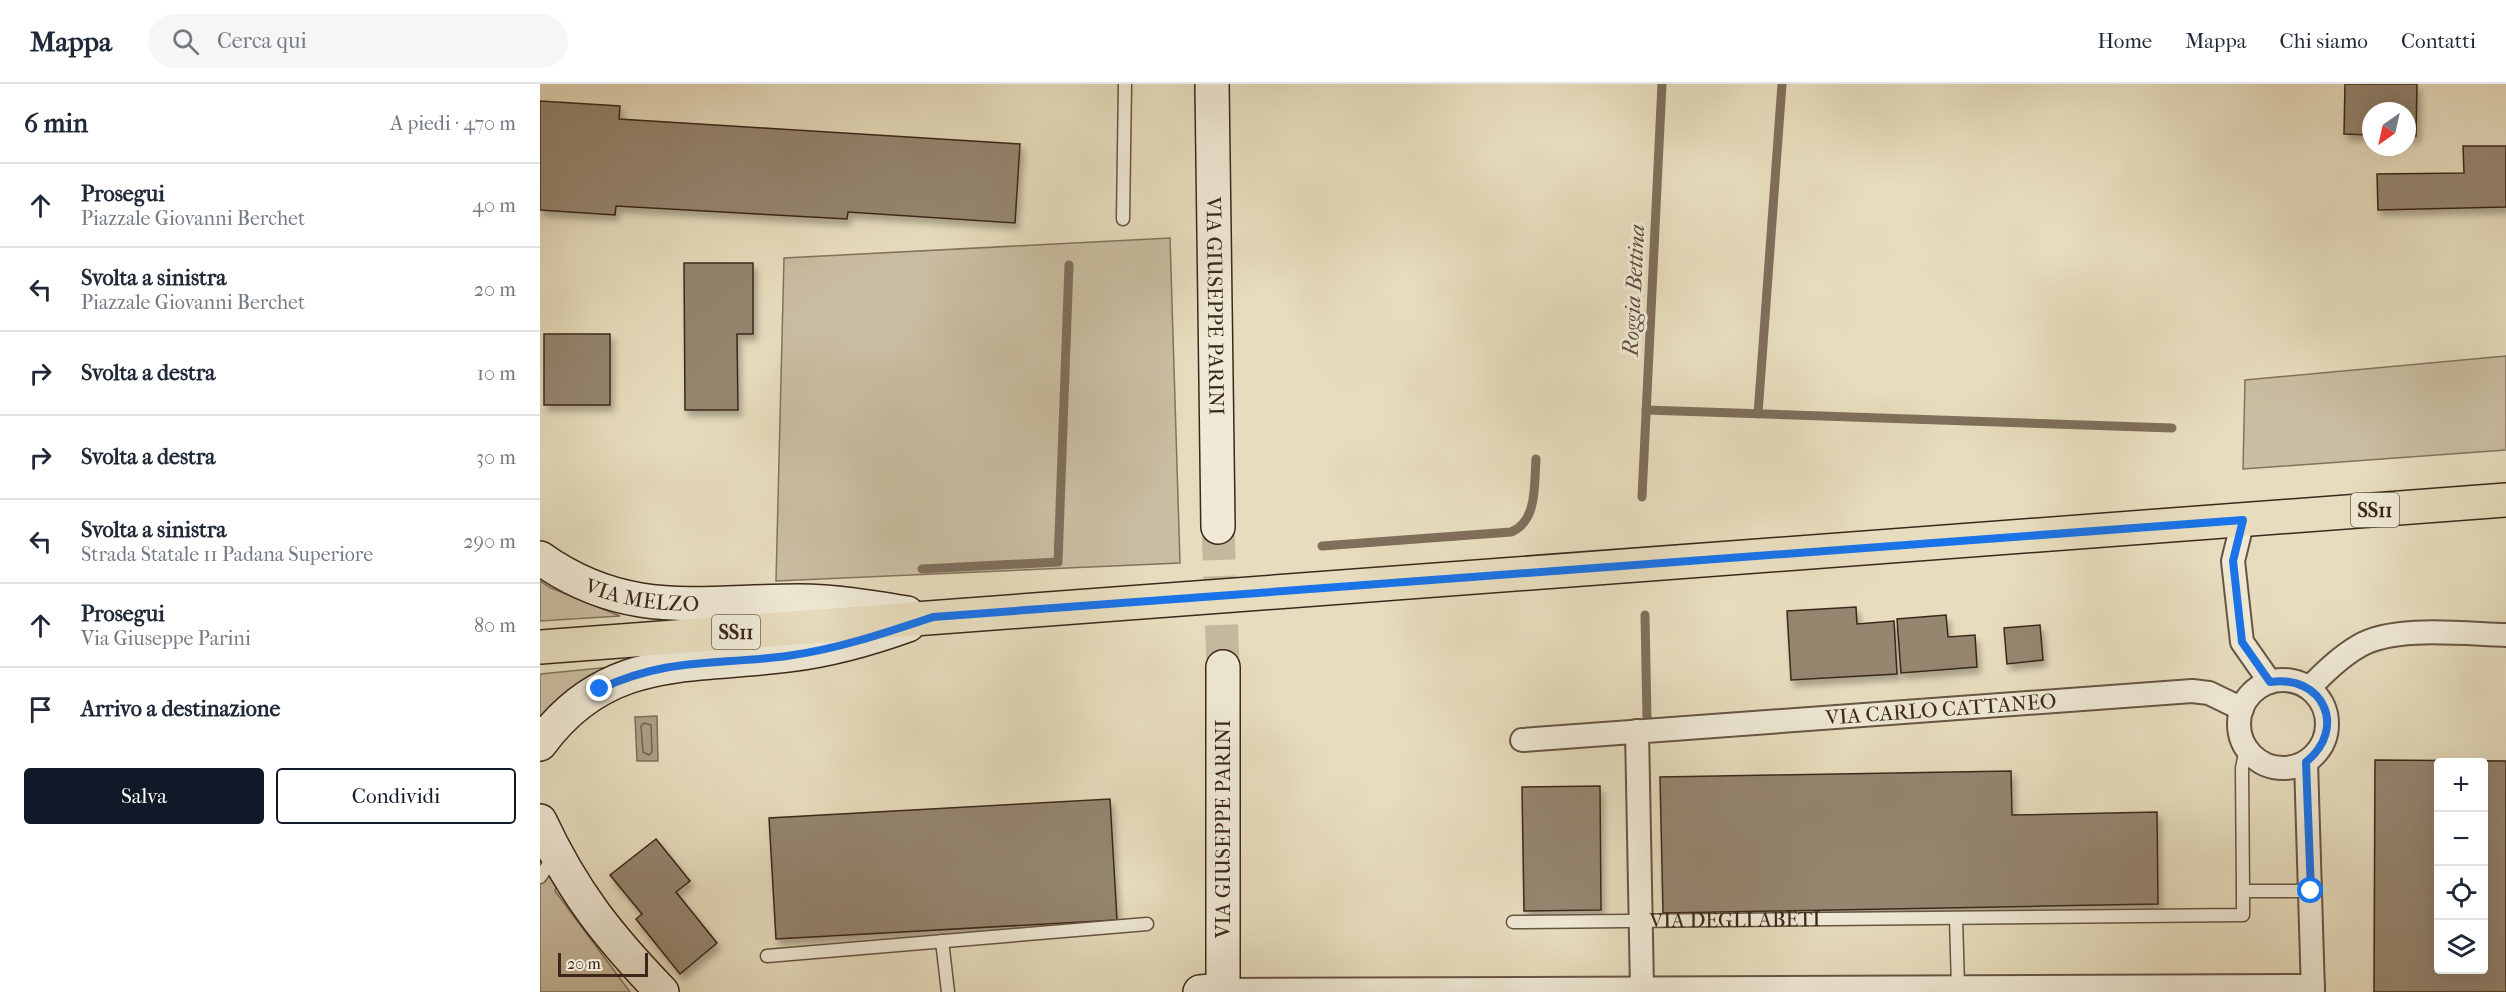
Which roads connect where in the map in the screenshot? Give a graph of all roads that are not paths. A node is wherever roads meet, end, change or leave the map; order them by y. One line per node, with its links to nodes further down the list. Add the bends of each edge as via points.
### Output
1 (1125, 84): 3 (lane)
2 (1212, 84): 6 (street, VIA GIUSEPPE PARINI)
3 (1123, 219)
4 (2506, 500): 5 (main road, SS11)
5 (2243, 520): 8 (main road, SS11); 12 (street, via 2233,561 2242,642)
6 (1218, 527)
7 (540, 558): 8 (street, VIA MELZO, via 591,587 658,604 820,602)
8 (933, 617): 10 (main road, SS11); 17 (street, via 823,650 687,663 637,673 590,696)
9 (2506, 635): 13 (street, via 2411,634 2376,638 2349,652)
10 (540, 647)
11 (1223, 667): 33 (street, VIA GIUSEPPE PARINI)
12 (2270, 682): 13 (street, via 2296,682); 14 (street, via 2248,697)
13 (2309, 688): 19 (street, via 2318,696 2327,719 2323,744)
14 (2242, 710): 15 (street, VIA CARLO CATTANEO, via 2209,693 2192,691); 18 (street, via 2241,736)
15 (1637, 731): 16 (street, VIA CARLO CATTANEO); 25 (street)
16 (1522, 740)
17 (540, 744)
18 (2246, 748): 19 (street, via 2267,765 2293,767); 22 (lane, via 2242,768)
19 (2306, 762): 23 (street)
20 (540, 821): 21 (street)
21 (548, 866): 34 (street)
22 (2243, 891): 23 (lane); 24 (lane, VIA DEGLI ABETI, via 2243,915)
23 (2311, 891): 32 (street)
24 (1956, 918): 25 (lane, VIA DEGLI ABETI); 30 (lane)
25 (1640, 920): 26 (lane, VIA DEGLI ABETI); 31 (street)
26 (1513, 922)
27 (1147, 924): 28 (lane)
28 (942, 941): 29 (lane); 35 (lane)
29 (768, 956)
30 (1958, 987): 31 (street); 32 (street)
31 (1642, 988): 33 (street)
32 (2313, 989)
33 (1215, 991)
34 (662, 992)
35 (948, 992)

